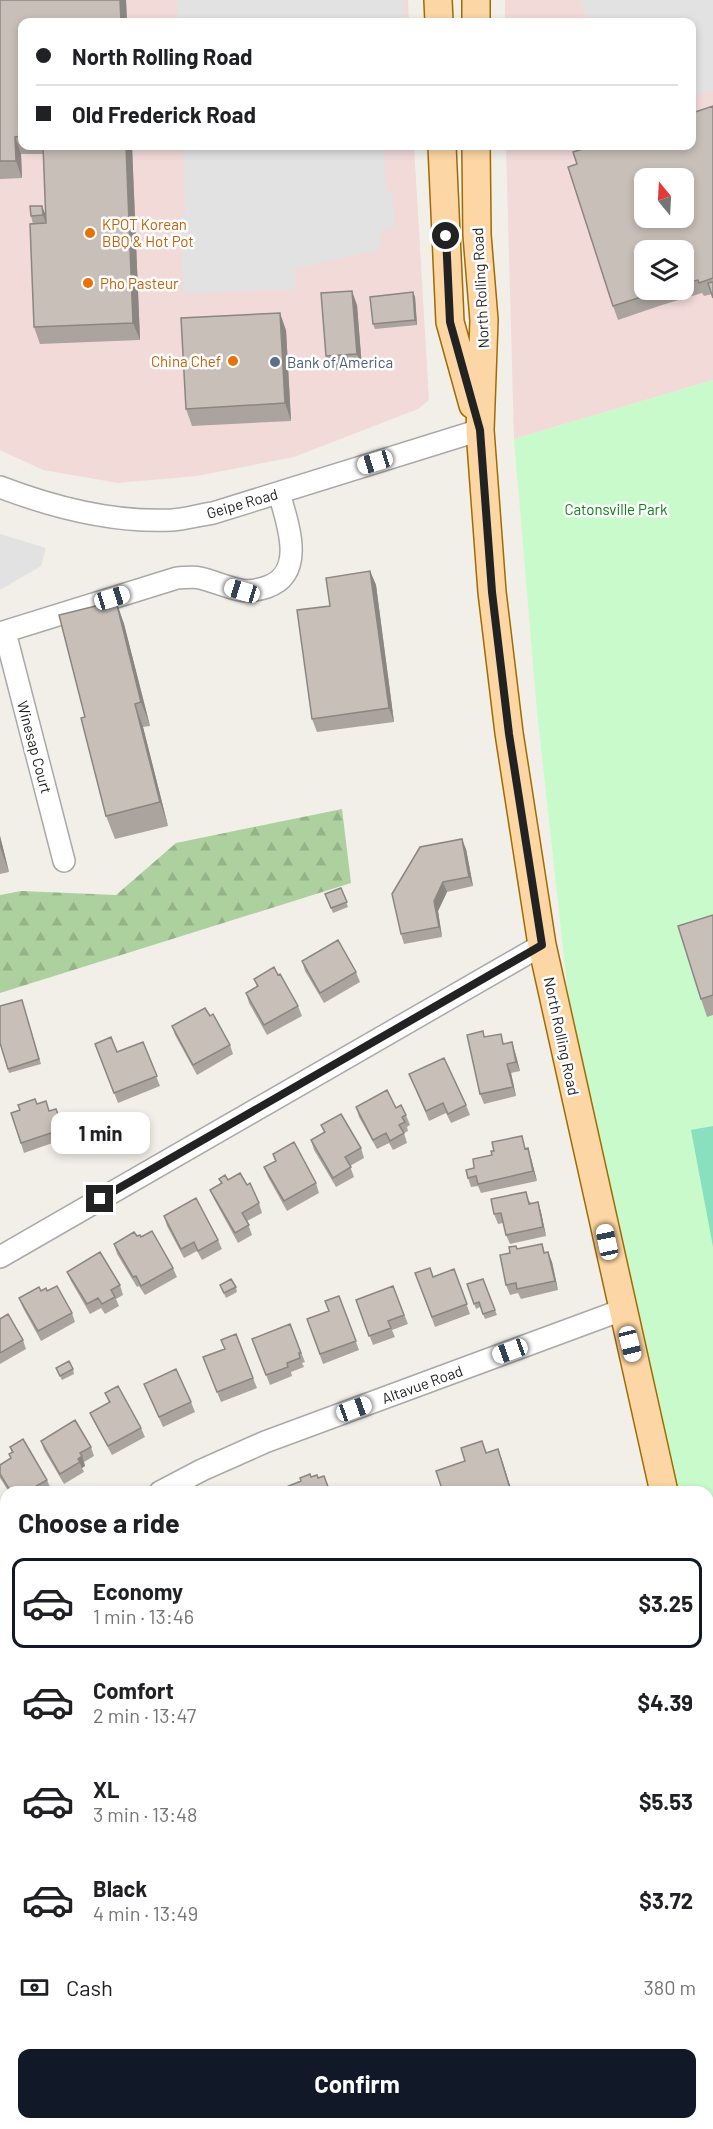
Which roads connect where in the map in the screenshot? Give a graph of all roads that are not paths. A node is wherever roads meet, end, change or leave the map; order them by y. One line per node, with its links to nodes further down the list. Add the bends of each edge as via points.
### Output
1 (438, 0): 3 (main road)
2 (476, 0): 4 (main road)
3 (439, 18)
4 (476, 18)
5 (442, 150): 7 (main road, North Rolling Road, via 450,322)
6 (476, 150): 7 (main road, North Rolling Road, via 477,235 484,320)
7 (480, 430): 9 (street, Geipe Road); 12 (main road, North Rolling Road, via 492,592 509,734)
8 (0, 487): 9 (street, Geipe Road, via 40,502 126,519 173,520 213,513)
9 (279, 493): 10 (street, via 289,530 291,561 285,575 273,585 242,591 198,577 177,578)
10 (2, 633): 11 (street, Winesap Court)
11 (64, 861)
12 (542, 945): 13 (street); 14 (main road, North Rolling Road)
13 (0, 1257)
14 (622, 1310): 15 (street, Altavue Road, via 265,1442); 16 (main road, North Rolling Road)
15 (171, 1486)
16 (663, 1486)

